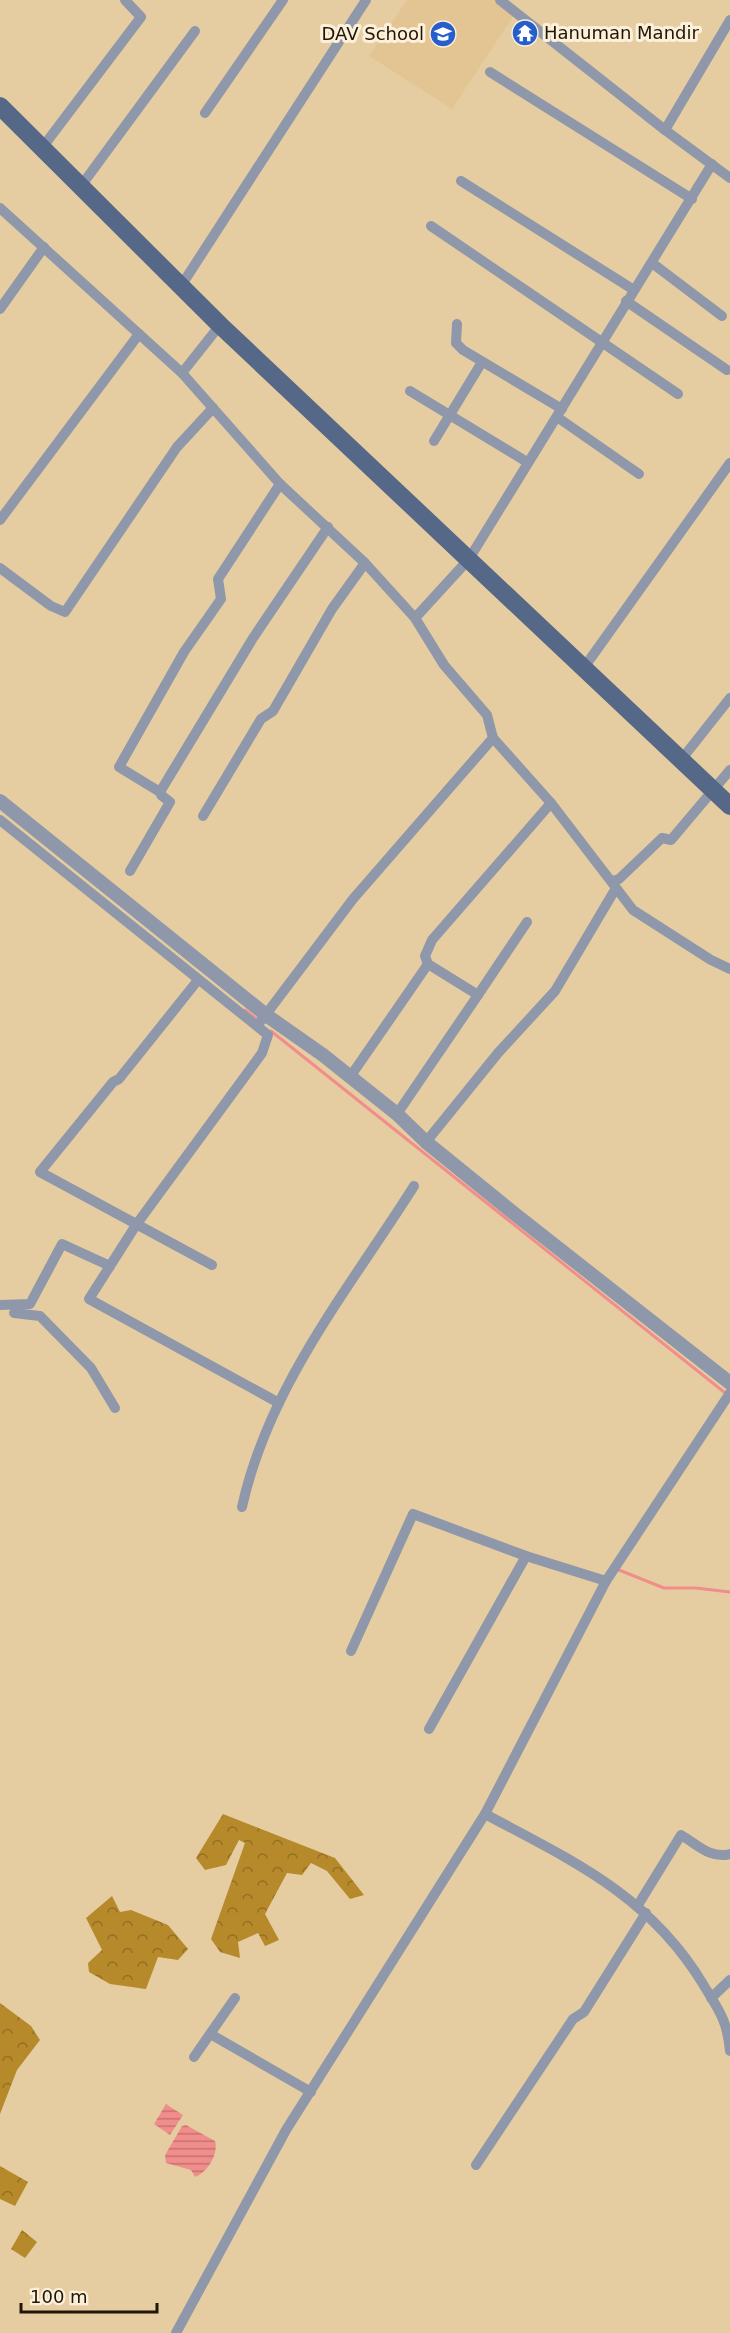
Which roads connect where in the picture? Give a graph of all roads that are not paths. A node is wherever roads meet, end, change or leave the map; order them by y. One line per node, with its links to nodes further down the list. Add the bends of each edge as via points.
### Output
1 (125, 0): 11 (street, via 141,17)
2 (283, 0): 9 (street)
3 (366, 0): 21 (street)
4 (500, 0): 10 (street)
5 (730, 20): 10 (street)
6 (195, 31): 15 (street)
7 (490, 72): 16 (street)
8 (0, 106): 11 (main road)
9 (205, 113)
10 (665, 130): 12 (street)
11 (42, 148): 15 (main road)
12 (712, 164): 13 (street); 16 (street)
13 (730, 178)
14 (461, 181): 22 (street)
15 (81, 186): 21 (main road)
16 (692, 200): 20 (street)
17 (0, 208): 19 (street)
18 (431, 226): 29 (street)
19 (44, 247): 24 (street); 28 (street)
20 (652, 263): 22 (street); 25 (street)
21 (181, 286): 26 (main road)
22 (634, 290): 23 (street)
23 (626, 301): 29 (street); 31 (street)
24 (0, 309)
25 (722, 316)
26 (220, 324): 32 (street); 45 (main road)
27 (457, 324): 30 (street, via 456,343)
28 (140, 334): 32 (street); 43 (street)
29 (602, 343): 34 (street); 36 (street)
30 (482, 362): 36 (street); 37 (street)
31 (727, 370)
32 (182, 373): 35 (street)
33 (410, 391): 37 (street)
34 (678, 394)
35 (213, 408): 42 (street); 47 (street, via 177,447 65,612)
36 (559, 413): 39 (street); 41 (street)
37 (449, 415): 38 (street); 39 (street)
38 (434, 441)
39 (527, 462): 45 (street)
40 (730, 463): 49 (street)
41 (639, 474)
42 (280, 484): 44 (street); 44 (street, via 219,579 221,599 184,652 119,767 160,792 234,667)
43 (0, 520)
44 (328, 527): 46 (street)
45 (469, 559): 48 (street); 49 (main road)
46 (365, 562): 48 (street); 59 (street, via 332,609 273,711 261,719)
47 (0, 568)
48 (415, 618): 51 (street, via 444,665 487,715)
49 (583, 669): 52 (main road)
50 (730, 698): 52 (street)
51 (493, 738): 57 (street); 68 (street, via 353,899)
52 (681, 760): 54 (main road)
53 (730, 770): 54 (street)
54 (714, 791): 58 (main road); 62 (street, via 670,840 662,838)
55 (161, 795): 61 (street, via 170,802)
56 (0, 801): 68 (street)
57 (551, 803): 62 (street); 64 (street, via 432,940 425,956)
58 (730, 806)
59 (203, 816)
60 (0, 820): 66 (street)
61 (130, 871)
62 (614, 884): 65 (street, via 633,910); 71 (street, via 555,990)
63 (527, 922): 67 (street)
64 (428, 964): 67 (street); 69 (street)
65 (730, 969)
66 (198, 980): 68 (street); 73 (street, via 40,1172)
67 (478, 995): 70 (street)
68 (263, 1020): 69 (street); 73 (street, via 268,1035 262,1053)
69 (350, 1077): 70 (street)
70 (397, 1114): 71 (street)
71 (426, 1142): 78 (street)
72 (414, 1186): 80 (street, via 311,1340)
73 (136, 1225): 74 (street); 75 (street)
74 (212, 1265)
75 (110, 1266): 76 (street, via 62,1244 30,1304); 80 (street, via 89,1299)
76 (0, 1305)
77 (14, 1313): 82 (street, via 40,1316 91,1368)
78 (730, 1383)
79 (730, 1393): 81 (street)
80 (279, 1403): 83 (street, via 250,1469)
81 (726, 1407): 85 (street)
82 (115, 1408)
83 (242, 1507)
84 (526, 1556): 85 (street); 86 (street, via 413,1514); 87 (street)
85 (606, 1581): 88 (street)
86 (351, 1651)
87 (429, 1729)
88 (485, 1814): 90 (street, via 583,1866); 97 (street)
89 (730, 1854): 90 (street, via 710,1855 681,1835)
90 (642, 1909): 93 (street, via 673,1939); 98 (street, via 584,2012 573,2019)
91 (730, 1980): 93 (street)
92 (235, 1998): 94 (street)
93 (711, 1998): 95 (street, via 727,2025)
94 (212, 2035): 96 (street); 97 (street)
95 (730, 2051)
96 (194, 2057)
97 (311, 2091): 99 (street)
98 (476, 2165)
99 (176, 2333)

